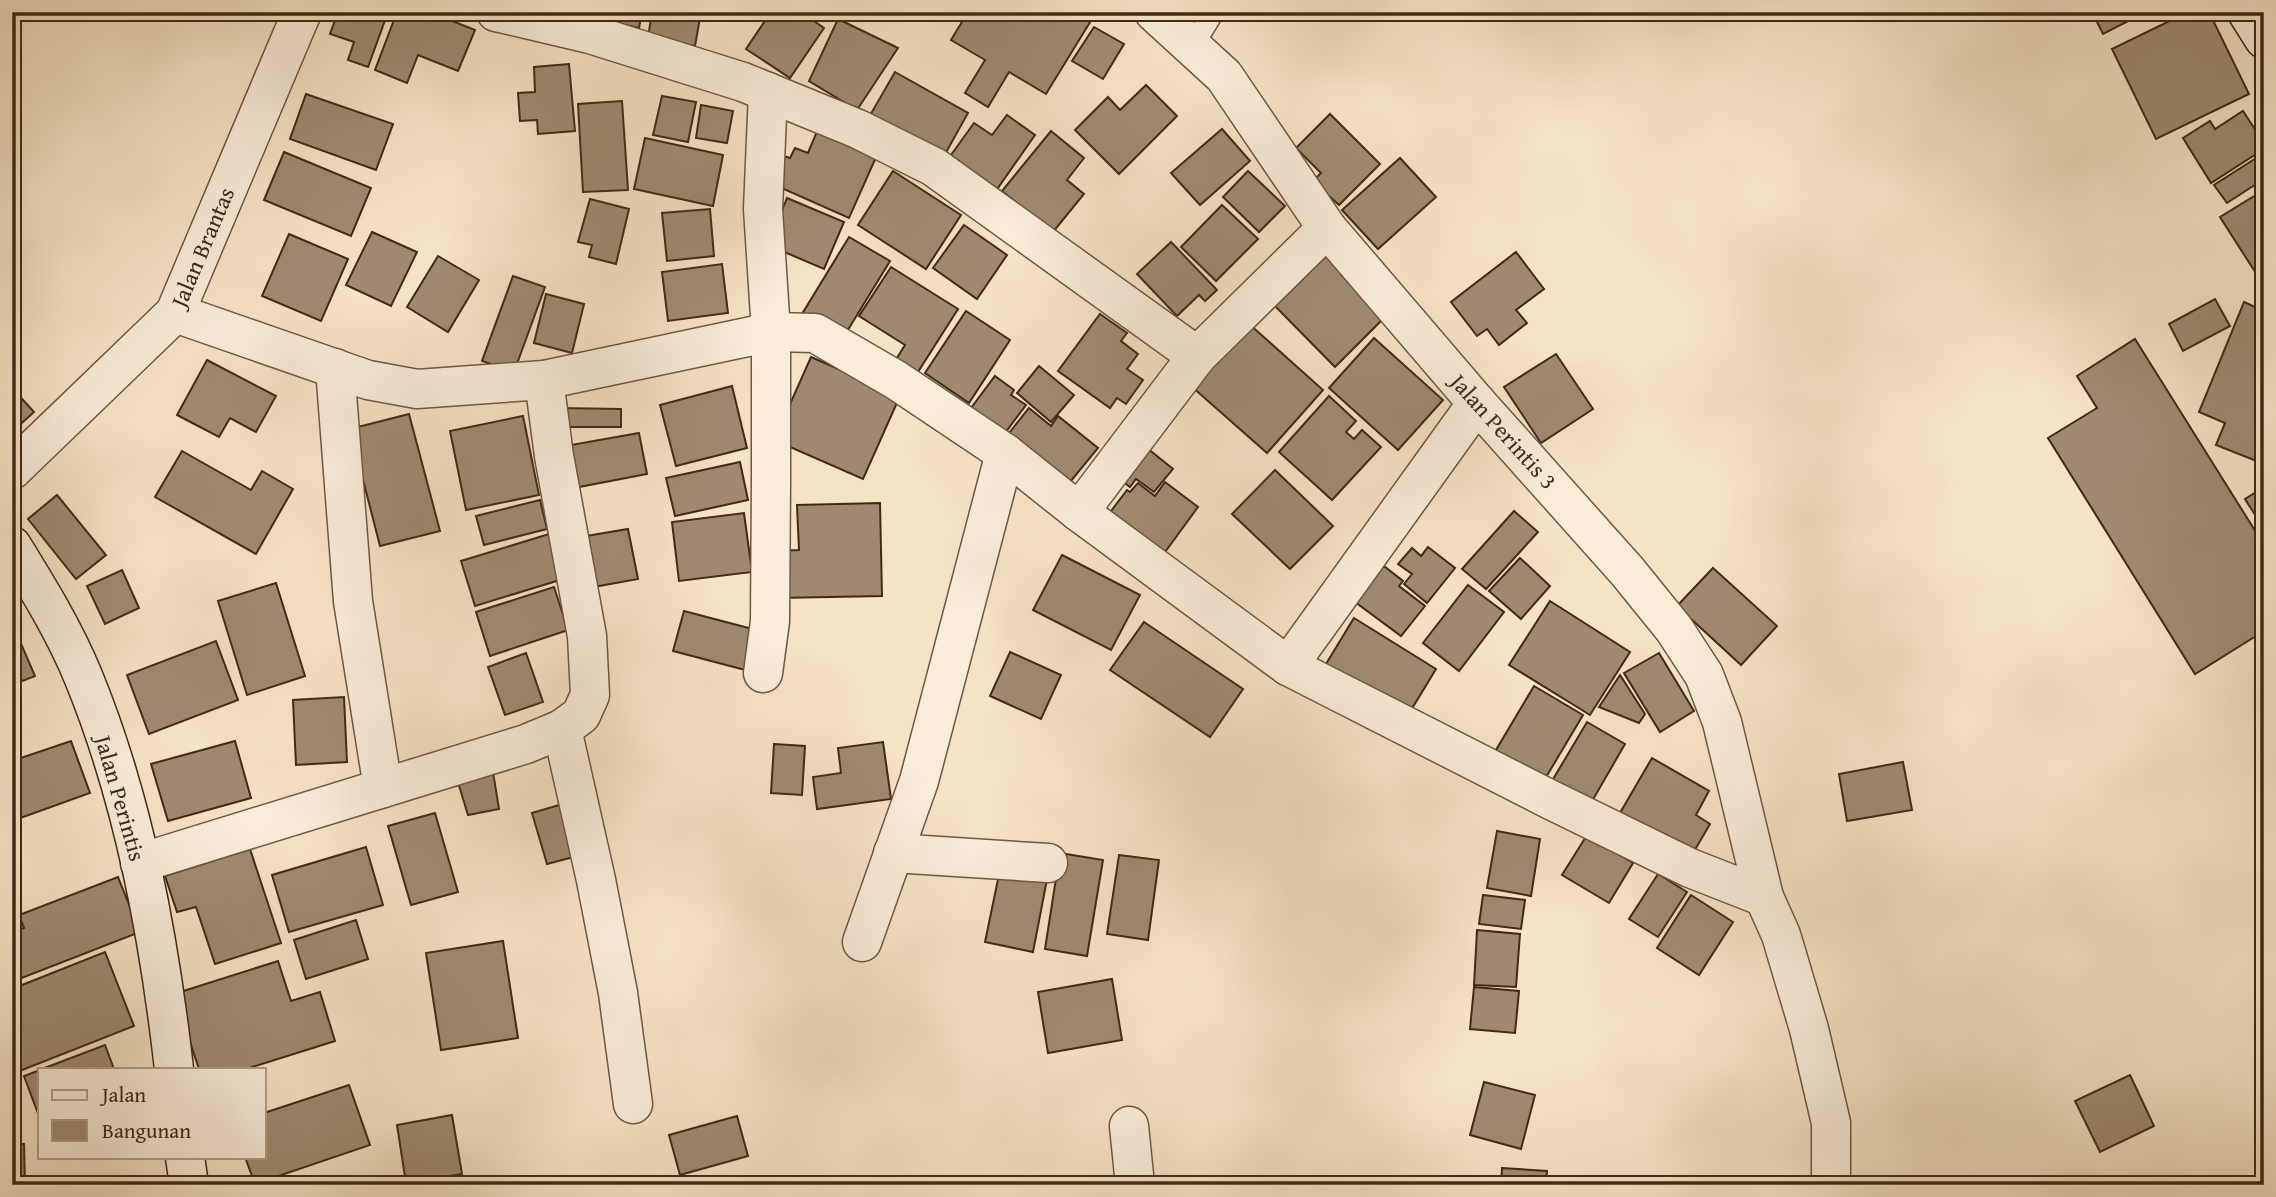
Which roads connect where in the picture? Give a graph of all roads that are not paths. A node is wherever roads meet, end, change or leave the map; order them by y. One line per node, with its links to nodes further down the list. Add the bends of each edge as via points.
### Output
1 (302, 12): 10 (street, Jalan Brantas)
2 (496, 12): 8 (street, via 590,34)
3 (1154, 12): 7 (street, Jalan Perintis 3)
4 (1213, 12): 7 (lane)
5 (2247, 12): 6 (street)
6 (2264, 39)
7 (1193, 46): 9 (street, Jalan Perintis 3, via 1224,76)
8 (768, 92): 11 (street, via 762,209); 12 (street, via 934,167)
9 (1327, 228): 12 (street); 15 (street, Jalan Perintis 3)
10 (175, 313): 13 (street); 17 (street, Jalan Brantas)
11 (771, 332): 14 (street); 16 (street, via 815,332); 21 (street, via 770,621)
12 (1197, 356): 18 (street)
13 (335, 368): 14 (street, via 368,380 418,389); 23 (street, via 352,601)
14 (544, 380): 22 (street, via 590,675 590,695 581,715)
15 (1477, 403): 20 (street); 27 (street, Jalan Perintis 3, via 1628,571 1704,675 1722,722)
16 (1005, 453): 18 (street); 24 (street, via 919,781)
17 (12, 470)
18 (1079, 512): 20 (street)
19 (12, 546): 25 (street, Jalan Perintis, via 51,608 83,676 117,775)
20 (1288, 666): 27 (street, via 1690,868)
21 (763, 673)
22 (562, 729): 23 (street); 30 (street, via 618,993)
23 (383, 788): 25 (street)
24 (893, 853): 26 (street); 28 (street)
25 (140, 863): 29 (street, Jalan Perintis)
26 (1048, 863)
27 (1764, 897): 35 (street, Jalan Perintis 3, via 1796,979 1823,1085 1831,1124)
28 (862, 942)
29 (174, 1068)
30 (633, 1104)
31 (1129, 1126): 34 (street)
32 (185, 1158): 33 (street)
33 (189, 1185)
34 (1135, 1185)
35 (1831, 1185)

